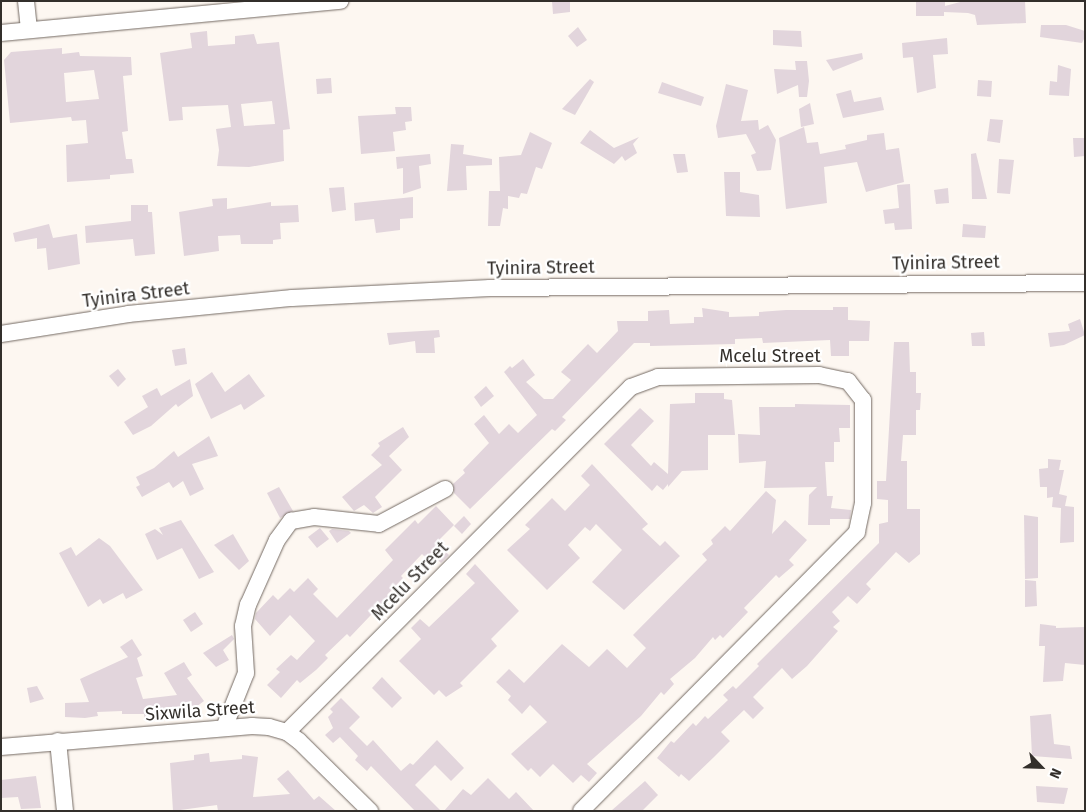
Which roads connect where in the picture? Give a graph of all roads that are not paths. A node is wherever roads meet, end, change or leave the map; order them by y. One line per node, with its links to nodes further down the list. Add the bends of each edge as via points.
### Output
1 (26, 1): 3 (street)
2 (340, 1): 3 (street)
3 (29, 29): 4 (street)
4 (1, 33)
5 (1085, 283): 6 (street, Tyinira Street, via 480,289 292,298 128,314)
6 (1, 334)
7 (445, 489): 8 (street, via 379,524 314,518 291,521 277,540 248,605 243,626 246,673)
8 (224, 728): 9 (street, Sixwila Street, via 252,726); 10 (street, Sixwila Street)
9 (287, 732): 13 (street); 14 (street, Mcelu Street, via 631,386 658,378 819,375 848,381 864,400 863,503 857,532)
10 (58, 741): 11 (street, Sixwila Street); 12 (street)
11 (1, 747)
12 (65, 811)
13 (370, 811)
14 (581, 811)

